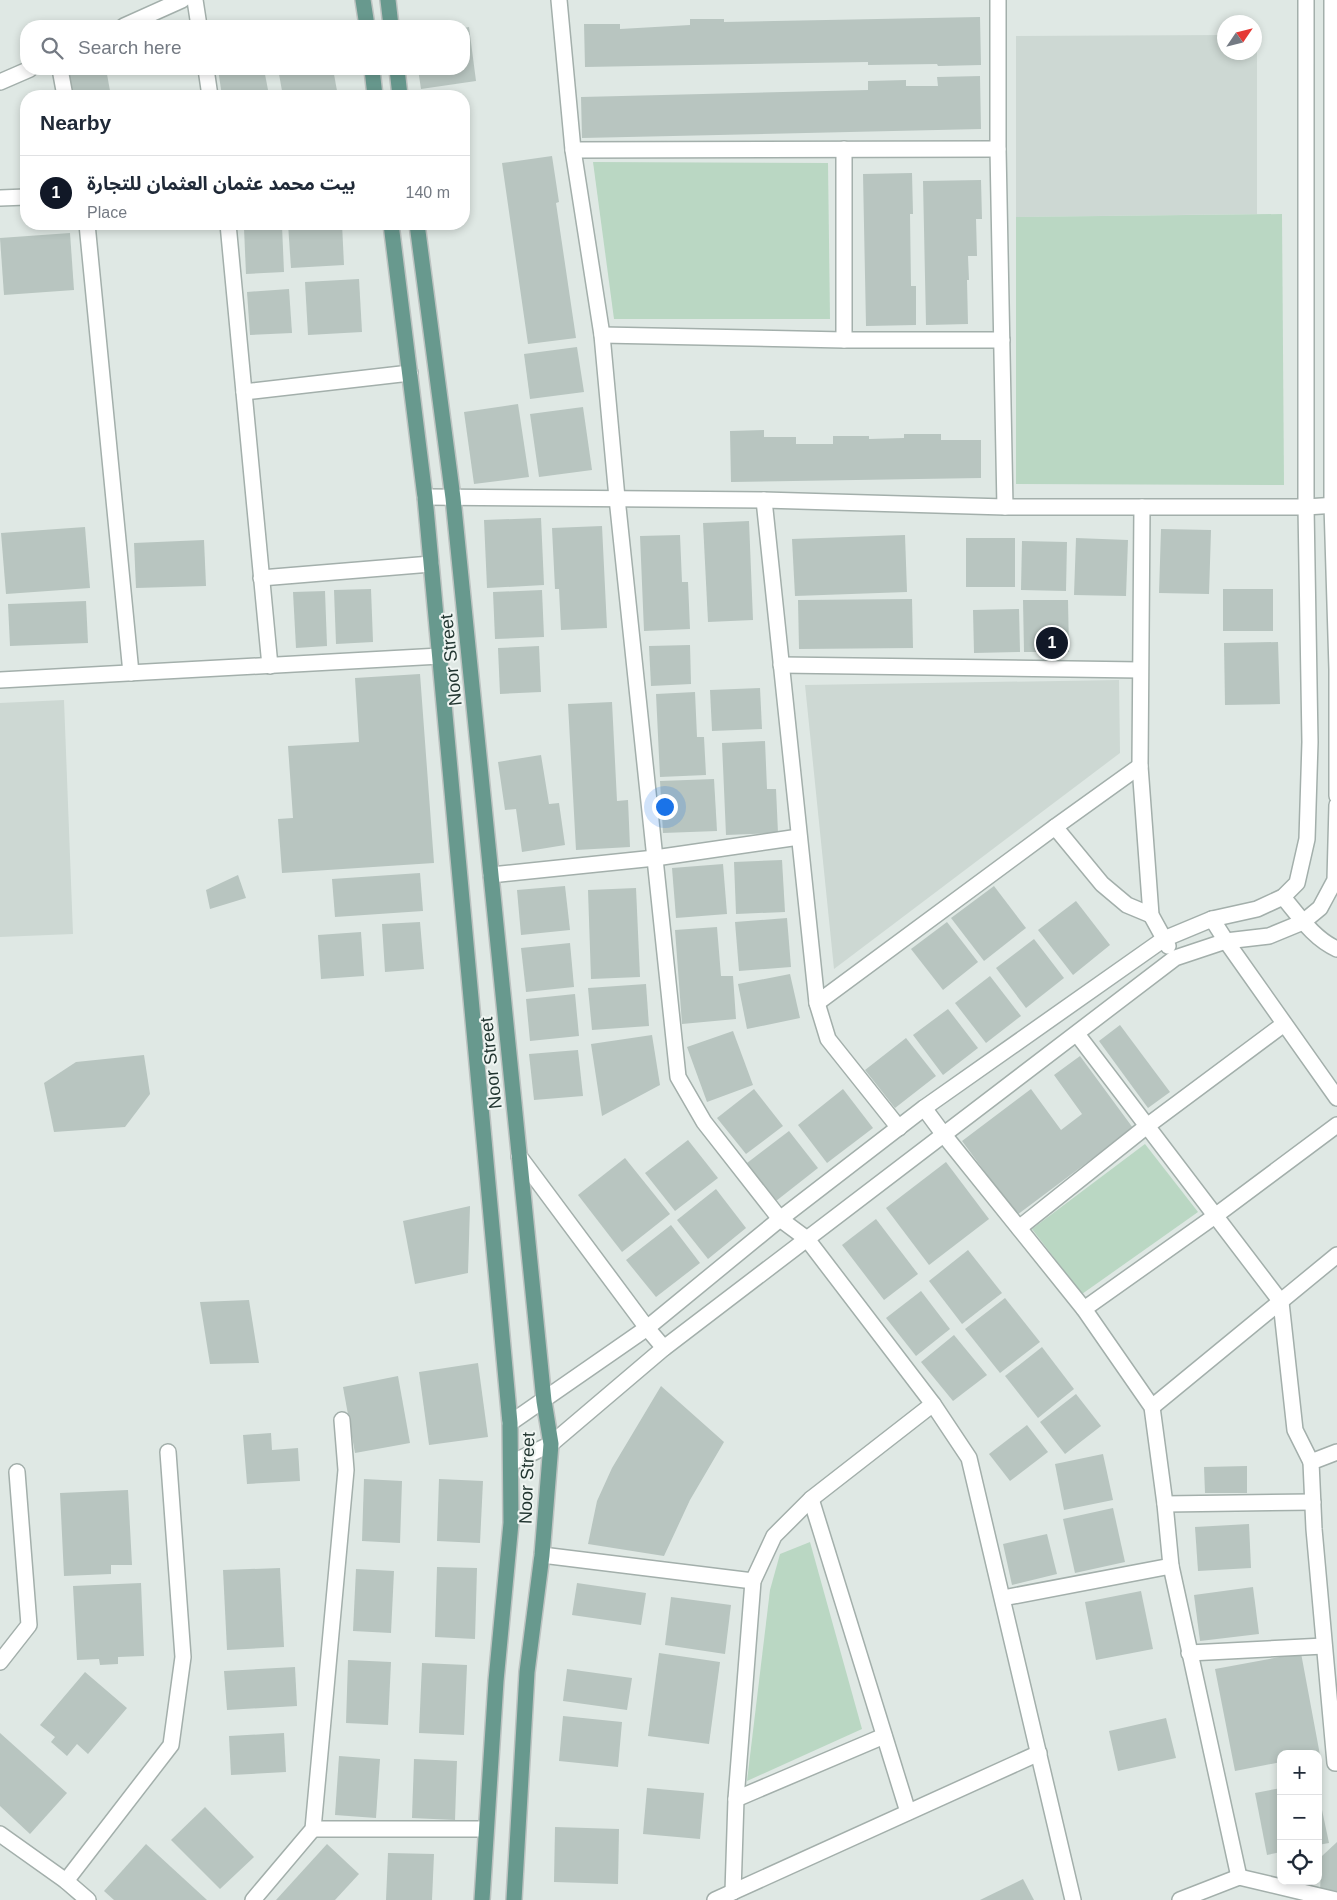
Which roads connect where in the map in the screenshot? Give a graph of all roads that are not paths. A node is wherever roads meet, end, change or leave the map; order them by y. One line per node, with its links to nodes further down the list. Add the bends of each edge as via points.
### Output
1 (182, 0): 9 (street)
2 (195, 0): 10 (street)
3 (364, 0): 11 (main road)
4 (388, 0): 12 (main road)
5 (559, 0): 25 (street)
6 (998, 0): 24 (street)
7 (1306, 0): 44 (street)
8 (1332, 0): 41 (street)
9 (137, 20)
10 (198, 20)
11 (366, 20)
12 (390, 20)
13 (20, 73): 18 (street)
14 (61, 75): 19 (street)
15 (207, 75): 20 (street)
16 (373, 75): 21 (main road)
17 (398, 75): 22 (main road)
18 (0, 82)
19 (64, 90)
20 (209, 90)
21 (374, 90)
22 (399, 90)
23 (844, 149): 24 (street); 25 (street); 33 (street)
24 (998, 149): 34 (street)
25 (573, 150): 32 (street)
26 (20, 197): 27 (street)
27 (0, 198)
28 (88, 230): 52 (street)
29 (229, 230): 36 (street)
30 (392, 230): 35 (main road, Noor Street)
31 (418, 230): 38 (main road, Noor Street)
32 (602, 335): 33 (street); 39 (street)
33 (844, 340): 34 (street)
34 (1002, 340): 42 (street)
35 (410, 373): 36 (street); 37 (main road, Noor Street)
36 (244, 392): 46 (street)
37 (425, 497): 38 (street); 45 (main road, Noor Street)
38 (453, 498): 39 (street); 60 (main road, Noor Street)
39 (617, 498): 40 (street); 59 (street)
40 (764, 500): 42 (street); 48 (street)
41 (1334, 505): 44 (street); 50 (street)
42 (1005, 506): 43 (street)
43 (1142, 507): 44 (street); 51 (street)
44 (1306, 507): 61 (street, via 1310,742 1307,839 1297,883)
45 (431, 564): 46 (street); 47 (main road, Noor Street)
46 (261, 578): 49 (street)
47 (440, 656): 49 (street); 92 (main road, Noor Street)
48 (781, 665): 51 (street); 58 (street)
49 (270, 666): 52 (street)
50 (1337, 669): 55 (street)
51 (1140, 670): 54 (street)
52 (132, 673): 53 (street)
53 (0, 680)
54 (1140, 766): 57 (street); 62 (street)
55 (1337, 796)
56 (1337, 806): 64 (street, via 1335,880 1320,908)
57 (1055, 827): 62 (street, via 1102,884 1127,905); 69 (street)
58 (799, 837): 59 (street); 69 (street)
59 (655, 858): 60 (street); 80 (street, via 678,1077 704,1122)
60 (491, 875): 78 (main road, Noor Street)
61 (1283, 897): 63 (street, via 1257,909); 64 (street)
62 (1151, 915): 65 (street)
63 (1212, 919): 65 (street); 66 (street)
64 (1303, 922): 66 (street, via 1269,936); 67 (street, via 1326,945)
65 (1164, 939): 68 (street); 73 (street)
66 (1226, 942): 68 (street); 70 (street)
67 (1337, 950)
68 (1175, 958): 71 (street)
69 (817, 1004): 76 (street, via 828,1040)
70 (1284, 1024): 72 (street); 75 (street)
71 (1077, 1034): 75 (street); 77 (street)
72 (1337, 1098)
73 (924, 1108): 76 (street); 77 (street)
74 (1337, 1124): 79 (street)
75 (1147, 1126): 79 (street); 81 (street)
76 (899, 1128): 80 (street)
77 (944, 1135): 81 (street); 82 (street)
78 (520, 1156): 86 (street); 88 (main road, Noor Street)
79 (1215, 1216): 84 (street); 85 (street)
80 (780, 1219): 82 (street); 86 (street)
81 (1019, 1228): 85 (street)
82 (807, 1239): 87 (street); 89 (street)
83 (1337, 1255): 84 (street)
84 (1280, 1302): 90 (street); 96 (street, via 1294,1430)
85 (1084, 1310): 90 (street)
86 (647, 1328): 87 (street); 88 (street)
87 (664, 1348): 93 (street)
88 (544, 1401): 92 (street); 93 (main road, Noor Street)
89 (932, 1404): 99 (street); 105 (street, via 969,1458)
90 (1152, 1407): 101 (street)
91 (342, 1420): 115 (street, via 346,1470)
92 (510, 1423): 97 (main road, Noor Street)
93 (551, 1444): 97 (street); 102 (main road, Noor Street)
94 (168, 1452): 119 (street, via 183,1658 171,1745)
95 (1337, 1452): 96 (street)
96 (1311, 1462): 100 (street)
97 (511, 1463): 116 (main road, Noor Street, via 511,1523)
98 (17, 1472): 108 (street, via 29,1625)
99 (810, 1499): 104 (street, via 774,1536); 110 (street)
100 (1313, 1502): 101 (street); 106 (street)
101 (1165, 1504): 103 (street)
102 (542, 1555): 104 (street); 124 (main road, Noor Street, via 527,1672)
103 (1171, 1566): 105 (street); 107 (street)
104 (753, 1581): 113 (street)
105 (1004, 1598): 111 (street)
106 (1324, 1646): 107 (street); 109 (street)
107 (1189, 1653): 118 (street)
108 (0, 1662)
109 (1332, 1666): 112 (street)
110 (884, 1736): 113 (street); 114 (street)
111 (1039, 1753): 114 (street); 126 (street)
112 (1337, 1763)
113 (736, 1800): 120 (street)
114 (908, 1812): 120 (street)
115 (313, 1829): 116 (street); 122 (street)
116 (486, 1829): 123 (main road, Noor Street)
117 (0, 1834): 119 (street)
118 (1239, 1877): 127 (street); 128 (street)
119 (66, 1881): 121 (street)
120 (733, 1892): 125 (street)
121 (88, 1900)
122 (253, 1900)
123 (482, 1900)
124 (514, 1900)
125 (715, 1900)
126 (1073, 1900)
127 (1180, 1900)
128 (1336, 1900)

